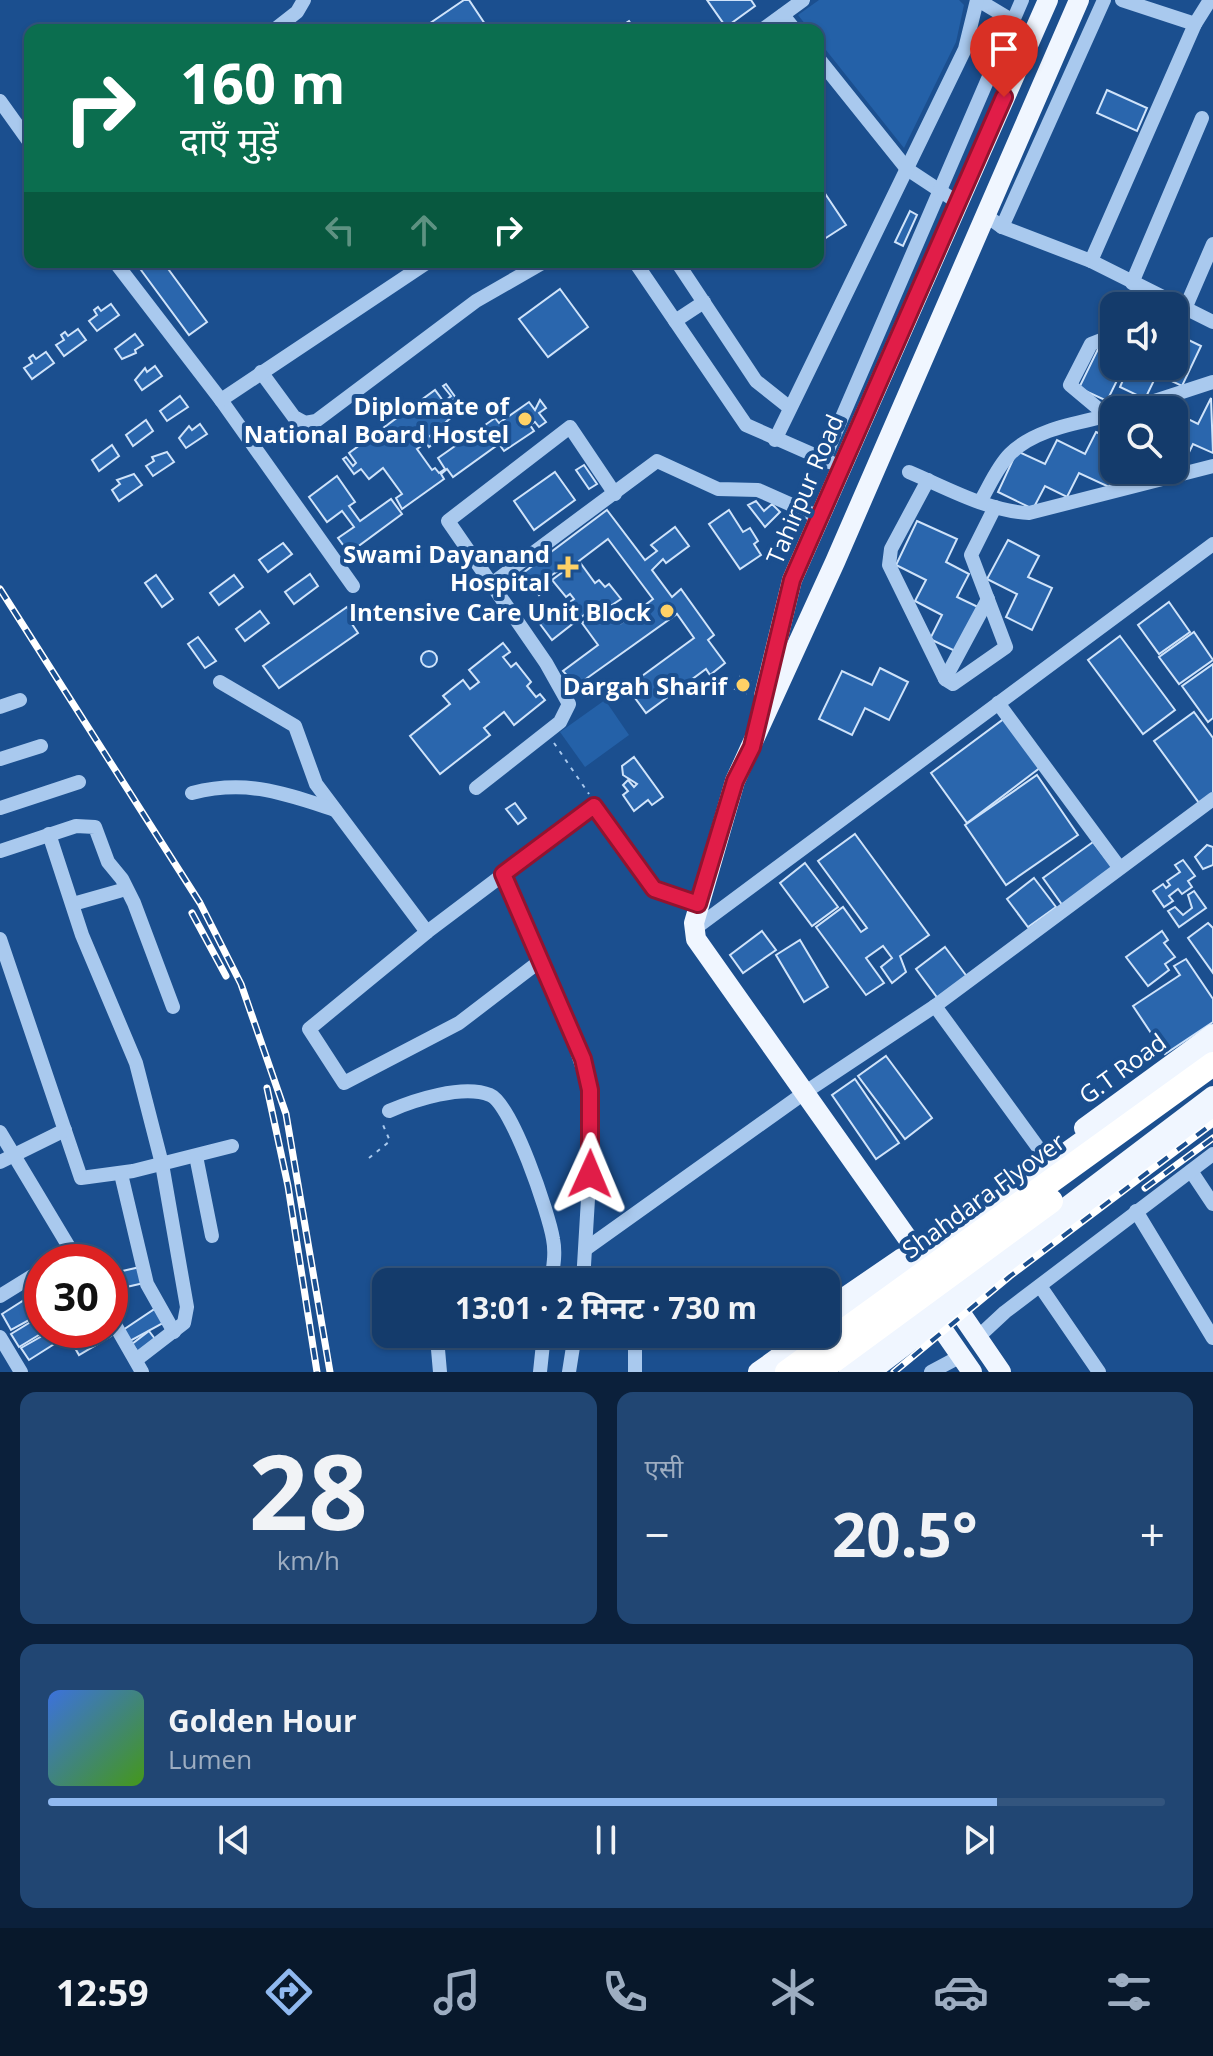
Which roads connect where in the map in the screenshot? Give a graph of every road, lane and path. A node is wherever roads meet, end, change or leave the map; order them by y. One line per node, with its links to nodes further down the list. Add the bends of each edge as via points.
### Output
1 (304, 0): 11 (street)
2 (803, 0): 10 (street)
3 (978, 0): 9 (street); 19 (street, via 965,49)
4 (1079, 0): 21 (main road)
5 (1104, 0): 22 (street)
6 (1122, 0): 14 (street)
7 (1210, 0): 14 (street)
8 (1044, 9): 9 (street); 20 (main road, Tahirpur Road)
9 (1018, 10): 20 (street)
10 (783, 15): 12 (street); 13 (street)
11 (282, 24)
12 (770, 24)
13 (790, 24)
14 (1195, 24): 24 (street)
15 (824, 65): 19 (street)
16 (0, 101): 18 (street)
17 (1202, 118): 30 (street)
18 (24, 135)
19 (907, 169): 20 (street); 42 (street)
20 (948, 197): 21 (main road); 46 (main road, Tahirpur Road)
21 (984, 214): 22 (street); 59 (main road)
22 (1002, 227): 24 (street)
23 (1213, 244): 32 (street)
24 (1091, 261): 30 (street)
25 (120, 268): 41 (street)
26 (419, 268): 38 (street)
27 (534, 268): 38 (street, via 476,301 316,421 294,417)
28 (639, 268): 35 (street)
29 (681, 268): 33 (street)
30 (1132, 283): 31 (street)
31 (1146, 292)
32 (1188, 295)
33 (704, 302): 35 (street); 42 (street, via 756,381)
34 (1188, 315): 36 (street)
35 (675, 321): 45 (street, via 746,425)
36 (1213, 322)
37 (1100, 340): 43 (street, via 1091,344 1070,385)
38 (261, 372): 41 (street)
39 (1213, 382): 40 (street)
40 (1170, 396)
41 (221, 400): 56 (street)
42 (790, 408): 45 (street)
43 (1100, 408)
44 (1100, 418): 51 (street, via 1035,437 1019,447 1007,457)
45 (775, 440): 46 (street)
46 (833, 463): 53 (main road, Tahirpur Road)
47 (1213, 466): 52 (street, via 1029,513)
48 (909, 472): 49 (street)
49 (928, 480): 51 (street); 60 (street, via 891,549 889,565)
50 (615, 494): 53 (street, via 657,461 718,489 758,490); 55 (street); 55 (street, via 570,427 448,521)
51 (980, 502): 52 (street)
52 (995, 507): 57 (street, via 971,555)
53 (819, 517): 58 (main road, Tahirpur Road, via 792,580)
54 (1213, 544): 63 (street)
55 (490, 585): 65 (street, via 567,696 567,713)
56 (353, 586)
57 (988, 599): 60 (street); 60 (street, via 1006,647 953,684)
58 (783, 618): 59 (main road); 67 (main road, Tahirpur Road)
59 (805, 628): 67 (main road)
60 (945, 679)
61 (220, 682): 75 (street, via 295,726 316,784)
62 (20, 700): 64 (street)
63 (998, 703): 78 (street); 83 (street)
64 (0, 707)
65 (547, 733): 70 (street); 73 (path)
66 (41, 746): 68 (street)
67 (752, 747): 82 (main road, via 735,781)
68 (0, 759)
69 (79, 782): 74 (street)
70 (476, 788)
71 (192, 793): 75 (street, via 224,785 272,789)
72 (1213, 799): 78 (street)
73 (594, 806): 79 (street); 82 (street, via 654,889)
74 (0, 808)
75 (336, 811): 84 (street)
76 (49, 834): 77 (street); 81 (street); 88 (street, via 95,827 134,903)
77 (0, 851)
78 (1119, 867): 87 (street)
79 (503, 874): 84 (street); 86 (street)
80 (119, 891): 81 (street)
81 (73, 904): 106 (street, via 136,1063)
82 (698, 904): 83 (main road)
83 (693, 930): 93 (main road)
84 (427, 932): 86 (street, via 309,1029 344,1083 459,1023)
85 (0, 939): 97 (street)
86 (540, 961): 114 (street, via 583,1059 590,1090)
87 (935, 1006): 93 (street); 103 (street)
88 (173, 1007)
89 (1213, 1034): 103 (main road, G.T Road)
90 (1213, 1048): 123 (main road, Shahdara Flyover, bridge)
91 (1213, 1064): 145 (highway, Shahdara Flyover, bridge)
92 (1213, 1080): 146 (highway, Shahdara Flyover, bridge)
93 (807, 1091): 112 (main road); 114 (street)
94 (1213, 1096): 147 (main road, bridge)
95 (389, 1111): 104 (path, via 378,1116 389,1144); 116 (street, via 433,1095 489,1094 499,1101 553,1235)
96 (1213, 1111): 122 (main road)
97 (65, 1130): 100 (street); 108 (street, via 81,1178)
98 (0, 1132): 100 (street)
99 (232, 1146): 102 (street)
100 (13, 1154): 105 (street); 113 (street)
101 (1213, 1154): 107 (street)
102 (196, 1156): 106 (street); 111 (street)
103 (1045, 1157): 112 (main road, G.T Road)
104 (369, 1158)
105 (0, 1162)
106 (162, 1164): 108 (street); 125 (street, via 187,1307 187,1316)
107 (1191, 1171): 109 (street); 110 (street)
108 (121, 1174): 125 (street, via 144,1278)
109 (1213, 1204)
110 (1136, 1211): 119 (street); 128 (street)
111 (212, 1236)
112 (914, 1242): 115 (main road); 122 (main road)
113 (68, 1244)
114 (587, 1248): 117 (street)
115 (898, 1261): 121 (main road); 124 (main road)
116 (552, 1268)
117 (585, 1268)
118 (24, 1281): 120 (street)
119 (1040, 1286): 127 (street); 151 (street)
120 (0, 1296)
121 (840, 1300)
122 (956, 1307): 124 (main road); 127 (main road)
123 (840, 1313)
124 (937, 1322): 136 (main road); 148 (main road)
125 (174, 1332): 137 (street)
126 (0, 1337): 138 (street)
127 (977, 1338): 150 (main road)
128 (1213, 1338)
129 (127, 1348): 137 (street)
130 (438, 1348): 139 (street)
131 (543, 1348): 140 (street)
132 (573, 1348): 141 (street)
133 (635, 1348): 142 (street)
134 (776, 1348): 143 (main road)
135 (791, 1348): 144 (main road)
136 (967, 1364): 149 (street)
137 (137, 1368)
138 (21, 1372)
139 (440, 1372)
140 (540, 1372)
141 (569, 1372)
142 (635, 1372)
143 (743, 1372)
144 (758, 1372)
145 (787, 1372)
146 (818, 1372)
147 (849, 1372)
148 (870, 1372)
149 (931, 1372)
150 (1001, 1372)
151 (1099, 1372)

